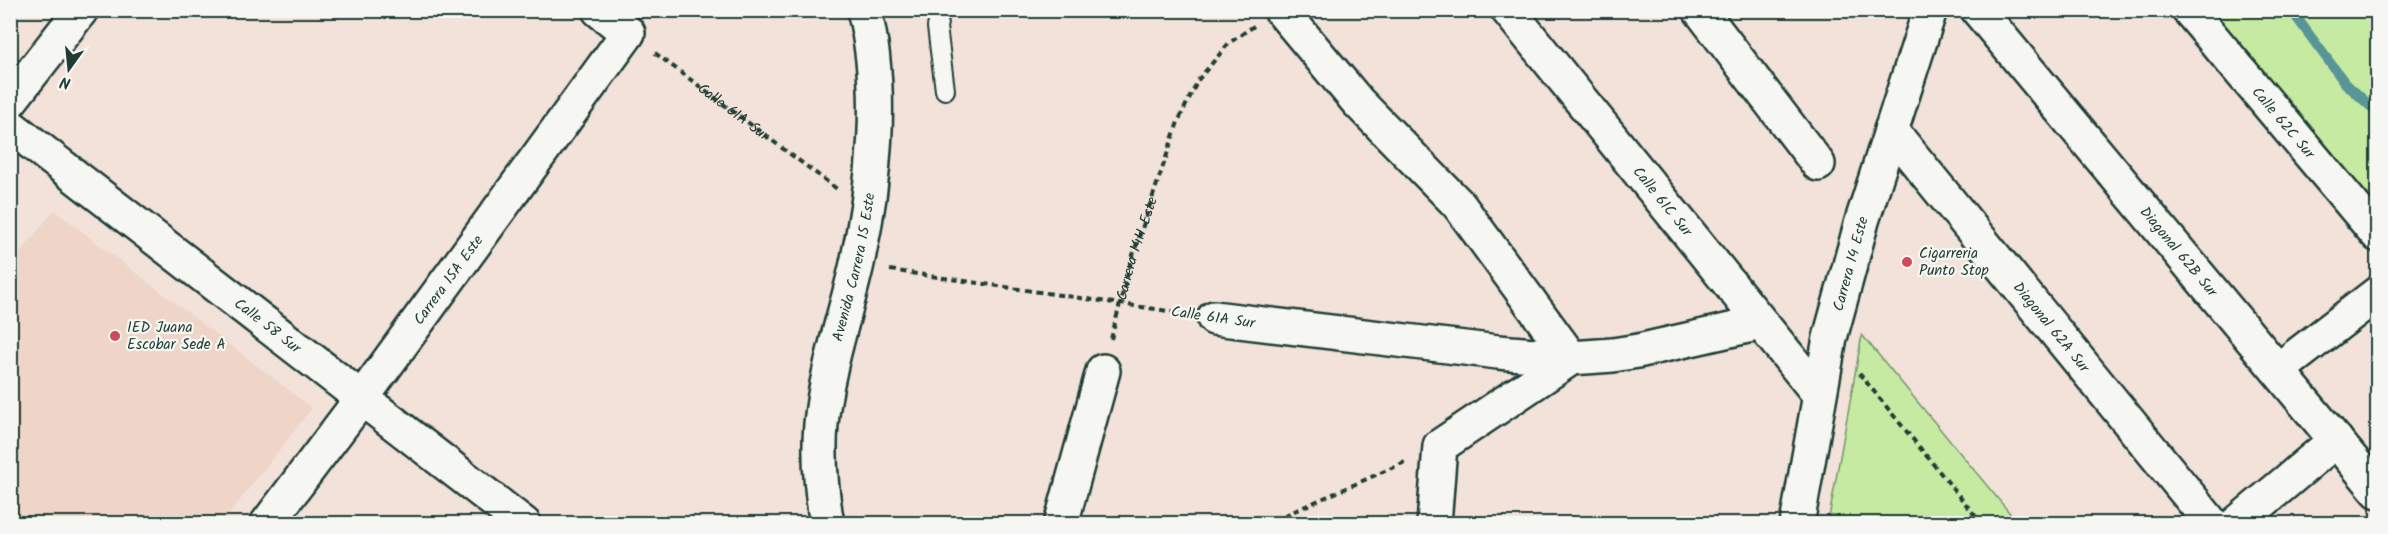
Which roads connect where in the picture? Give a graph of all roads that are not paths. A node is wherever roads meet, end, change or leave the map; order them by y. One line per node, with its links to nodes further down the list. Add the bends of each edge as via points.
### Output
1 (81, 10): 12 (street)
2 (599, 10): 24 (street, Carrera 15A Este, via 628,33)
3 (864, 10): 29 (street, Avenida Carrera 15 Este, via 874,72 875,120 866,211 821,423 819,457)
4 (941, 10): 11 (lane, via 937,27)
5 (1508, 10): 19 (street, Calle 61C Sur)
6 (1700, 10): 15 (street)
7 (1930, 10): 14 (street, Carrera 14 Este)
8 (1978, 10): 21 (street, Diagonal 62B Sur)
9 (2189, 10): 16 (street, Calle 62C Sur)
10 (1269, 17): 20 (street, via 1459,205)
11 (945, 90)
12 (10, 101)
13 (10, 126): 24 (street, Calle 58 Sur)
14 (1891, 130): 23 (street, Carrera 14 Este, via 1862,221); 33 (street, Diagonal 62A Sur)
15 (1818, 164)
16 (2378, 235)
17 (2378, 293): 21 (street)
18 (1214, 318): 20 (street, Calle 61A Sur)
19 (1761, 323): 20 (street, Calle 61A Sur, via 1638,351); 23 (street, Calle 61C Sur)
20 (1571, 358): 31 (street, Calle 61A Sur, via 1440,446)
21 (2278, 370): 25 (street, Diagonal 62B Sur)
22 (1103, 371): 30 (street)
23 (1818, 393): 32 (street, Carrera 14 Este)
24 (362, 398): 27 (street, Carrera 15A Este); 28 (street, Calle 58 Sur)
25 (2336, 440): 26 (street, Diagonal 62B Sur); 34 (street)
26 (2378, 491)
27 (267, 524)
28 (524, 524)
29 (826, 524)
30 (1060, 524)
31 (1434, 524)
32 (1797, 524)
33 (2212, 524)
34 (2236, 524)

